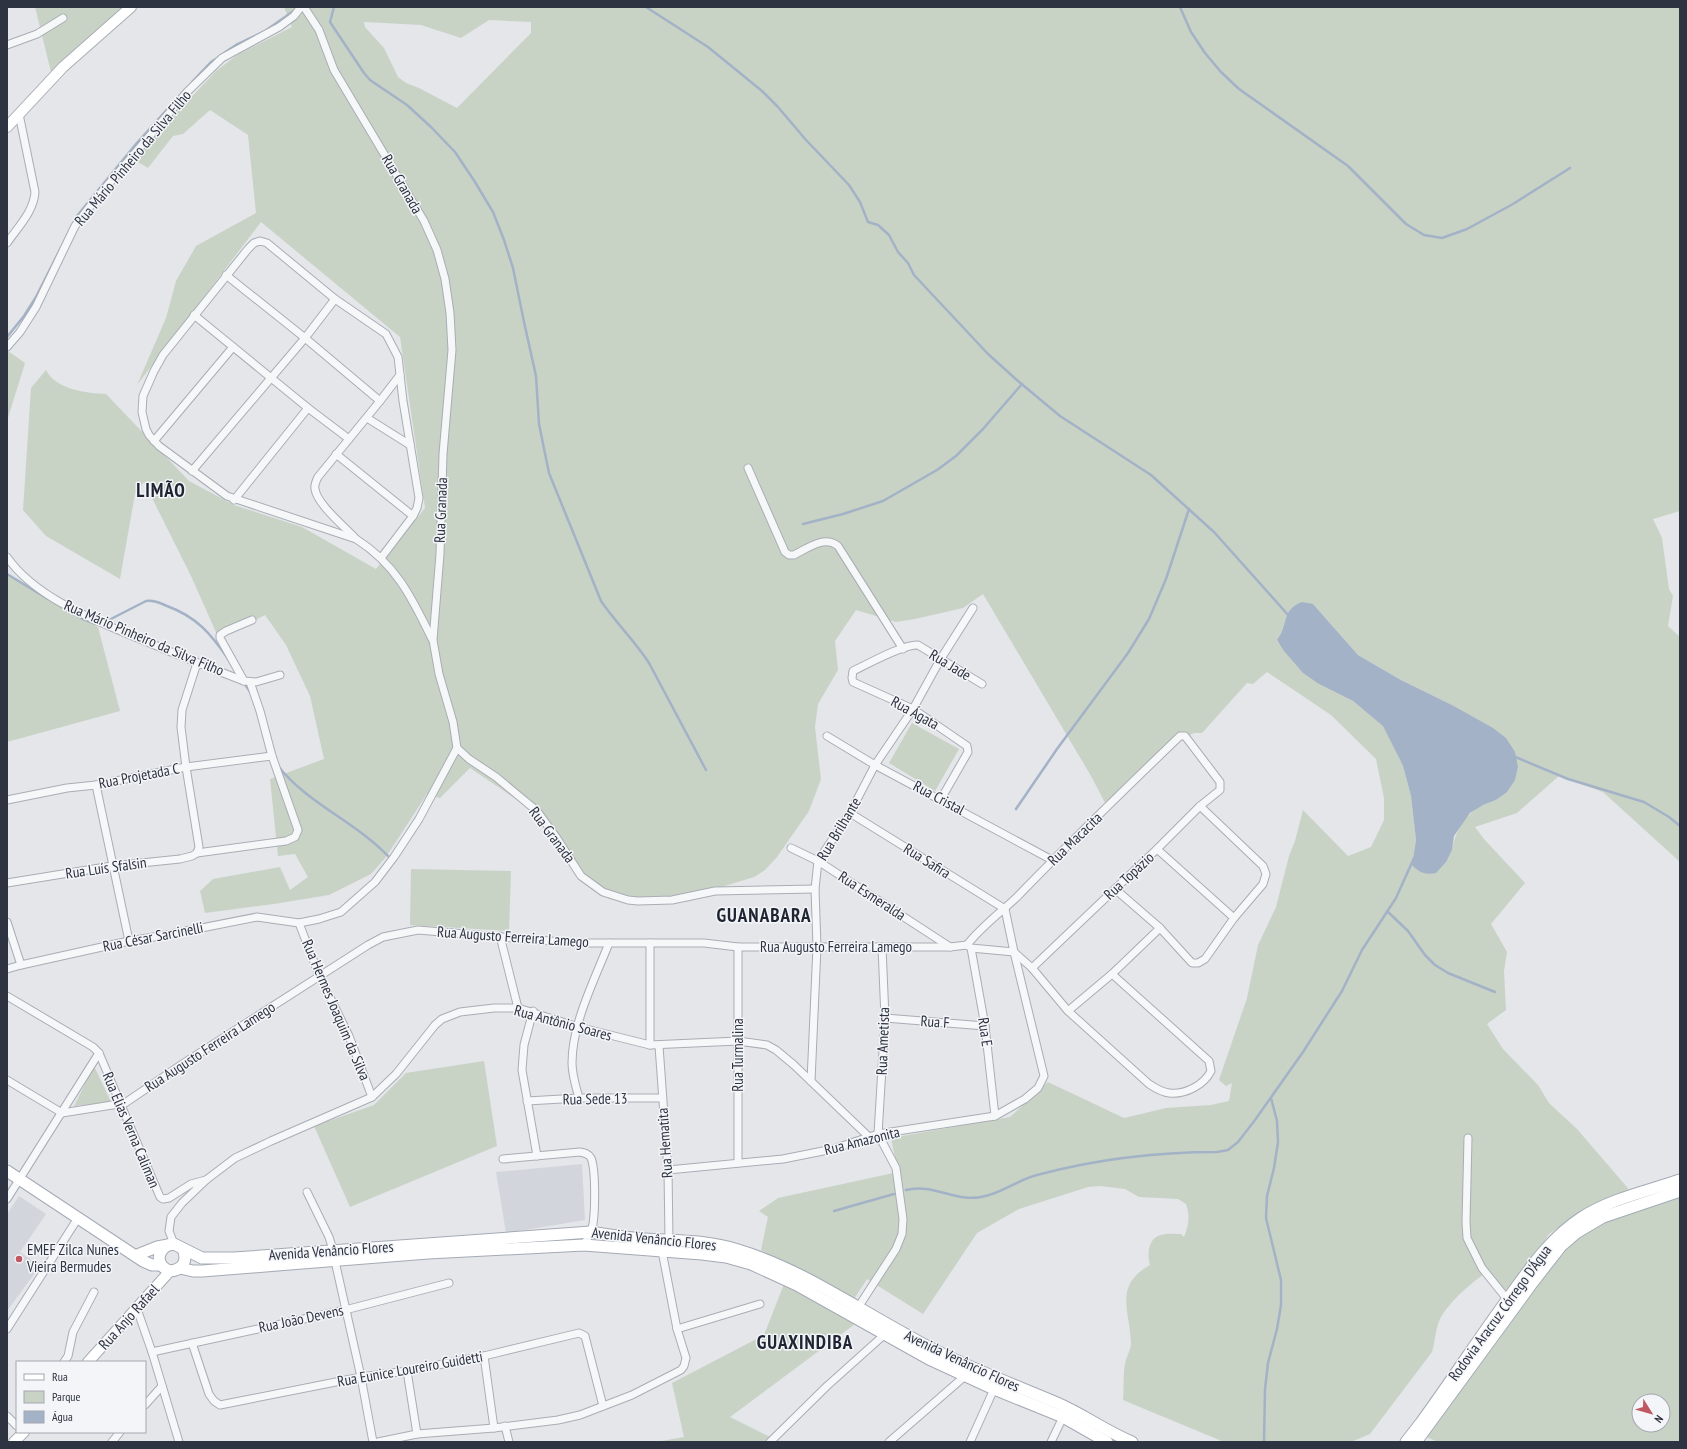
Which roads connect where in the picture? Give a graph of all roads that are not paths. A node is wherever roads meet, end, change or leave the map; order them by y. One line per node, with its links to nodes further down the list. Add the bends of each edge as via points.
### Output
1 (131, 7): 6 (street, via 64,67)
2 (301, 7): 13 (street, Rua Mário Pinheiro da Silva Filho, via 279,28 222,58 187,92 75,226 36,307)
3 (304, 7): 33 (street, Rua Granada, via 319,30 334,70 424,221 437,250 444,279 450,313 452,350 443,454 440,554)
4 (63, 18): 5 (street, via 37,34)
5 (7, 45)
6 (19, 114): 7 (street); 8 (street, via 35,192 29,212)
7 (7, 127)
8 (7, 243)
9 (226, 275): 10 (street, via 251,246 264,241); 11 (street); 12 (street)
10 (335, 299): 12 (street); 15 (street, via 386,334 398,357)
11 (194, 315): 14 (street); 21 (street, via 163,355 144,396 142,412 149,435)
12 (305, 338): 16 (street); 17 (street)
13 (7, 347)
14 (233, 347): 16 (street); 21 (street)
15 (400, 375): 17 (street); 22 (street)
16 (272, 377): 18 (street); 25 (street)
17 (380, 401): 19 (street)
18 (308, 408): 20 (street); 26 (street)
19 (367, 418): 20 (street); 22 (street)
20 (349, 439): 23 (street)
21 (154, 441): 25 (street)
22 (410, 445): 27 (street, via 419,490 418,504)
23 (336, 454): 27 (street); 28 (street, via 318,477 314,488 319,501)
24 (748, 468): 34 (street, via 784,552 789,556 794,555 824,540 838,546)
25 (192, 471): 26 (street)
26 (234, 500): 28 (street)
27 (412, 516): 30 (street)
28 (356, 539): 30 (street)
29 (7, 557): 36 (street, Rua Mário Pinheiro da Silva Filho, via 16,570 36,587 60,602 117,630)
30 (381, 558): 33 (street, via 399,577)
31 (973, 608): 35 (street, Rua Brilhante)
32 (252, 620): 38 (street, via 222,633 220,638)
33 (433, 640): 43 (street, Rua Granada)
34 (903, 649): 35 (street, Rua Jade, via 912,644 918,645); 40 (street, Rua Ágata, via 853,671 852,678 853,682)
35 (940, 660): 39 (street, Rua Jade); 40 (street, Rua Brilhante)
36 (197, 663): 38 (street, Rua Mário Pinheiro da Silva Filho); 46 (street, via 181,719)
37 (280, 675): 38 (street)
38 (247, 682): 44 (street, via 260,711)
39 (982, 684)
40 (913, 709): 45 (street, Rua Brilhante); 48 (street, Rua Ágata, via 967,746 968,752)
41 (826, 736): 45 (street, Rua Cristal)
42 (1185, 736): 50 (street, Rua Topázio, via 1220,782 1220,790); 55 (street, Rua Macacita, via 1180,736)
43 (457, 748): 59 (street, Rua Granada, via 537,811 581,876 599,890 612,896 638,901 672,900 715,891); 64 (street, Rua César Sarcinelli, via 420,819 375,882 341,912)
44 (272, 756): 46 (street, Rua Projetada C); 54 (street, Rua Luís Sfalsin, via 298,830 295,837 286,841)
45 (876, 765): 48 (street, Rua Cristal); 51 (street, Rua Brilhante)
46 (186, 767): 47 (street, Rua Projetada C); 54 (street)
47 (96, 785): 49 (street, Rua Projetada C); 57 (street)
48 (941, 799): 55 (street, Rua Cristal)
49 (7, 800)
50 (1200, 806): 53 (street, Rua Topázio); 62 (street, via 1263,866 1266,874 1263,884)
51 (850, 813): 56 (street, Rua Brilhante); 61 (street, Rua Safira)
52 (791, 848): 56 (street, Rua Esmeralda)
53 (1157, 849): 60 (street, Rua Topázio); 62 (street)
54 (198, 850): 57 (street, Rua Luís Sfalsin, via 192,856 180,859)
55 (1052, 860): 61 (street, Rua Macacita)
56 (818, 861): 59 (street, Rua Brilhante); 74 (street, Rua Esmeralda)
57 (112, 866): 58 (street, Rua Luís Sfalsin); 67 (street)
58 (7, 883)
59 (815, 889): 72 (street, Rua Brilhante)
60 (1115, 889): 65 (street); 77 (street, Rua Topázio)
61 (1005, 908): 70 (street, Rua Macacita, via 976,932); 75 (street)
62 (1234, 918): 65 (street, via 1212,951 1198,963 1192,963)
63 (7, 922): 76 (street)
64 (300, 923): 67 (street, Rua César Sarcinelli, via 256,917); 80 (street, Rua Hermes Joaquim da Silva)
65 (1160, 928): 79 (street)
66 (500, 936): 68 (street, Rua Augusto Ferreira Lamego, via 574,943); 80 (street, Rua Augusto Ferreira Lamego, via 418,930 394,934 368,945); 82 (street)
67 (129, 941): 76 (street, Rua César Sarcinelli)
68 (609, 943): 69 (street, Rua Augusto Ferreira Lamego); 87 (street)
69 (650, 943): 71 (street, Rua Augusto Ferreira Lamego, via 704,943); 89 (street)
70 (969, 946): 74 (street, Rua Augusto Ferreira Lamego); 75 (street, Rua Augusto Ferreira Lamego); 86 (street, Rua E)
71 (738, 947): 72 (street, Rua Augusto Ferreira Lamego); 88 (street, Rua Turmalina)
72 (817, 947): 73 (street, Rua Augusto Ferreira Lamego); 93 (street, Rua Brilhante)
73 (882, 947): 74 (street, Rua Augusto Ferreira Lamego); 85 (street, Rua Ametista)
74 (950, 947)
75 (1014, 952): 77 (street); 100 (street, Rua Amazonita, via 1044,1076 1038,1088 1025,1099)
76 (22, 965): 78 (street, Rua César Sarcinelli)
77 (1032, 968): 84 (street)
78 (7, 969)
79 (1112, 974): 84 (street); 84 (street, via 1209,1061 1212,1071 1204,1081 1179,1092 1170,1093 1157,1089)
80 (320, 975): 94 (street, Rua Hermes Joaquim da Silva, via 349,1036); 98 (street, Rua Augusto Ferreira Lamego)
81 (7, 996): 91 (street)
82 (518, 1008): 83 (street, Rua Antônio Soares); 94 (street, Rua Antônio Soares, via 460,1012 442,1019 396,1074)
83 (533, 1011): 87 (street, Rua Antônio Soares); 97 (street, via 522,1057)
84 (1068, 1011)
85 (885, 1018): 86 (street, Rua F); 101 (street, Rua Ametista)
86 (985, 1026): 100 (street, Rua E)
87 (578, 1027): 89 (street, Rua Antônio Soares); 95 (street, via 572,1051 572,1064)
88 (738, 1041): 90 (street, Rua Antônio Soares); 93 (street, Rua Antônio Soares, via 770,1046); 106 (street, Rua Turmalina)
89 (650, 1045): 90 (street, Rua Antônio Soares)
90 (659, 1046): 96 (street, Rua Hematita)
91 (99, 1053): 98 (street, Rua Elias Verna Caliman); 99 (street)
92 (7, 1080): 99 (street)
93 (811, 1081): 102 (street, Rua Antônio Soares)
94 (372, 1097): 110 (street, Rua Antônio Soares, via 235,1158)
95 (579, 1098): 96 (street, Rua Sede 13); 97 (street, Rua Sede 13)
96 (662, 1098): 108 (street, Rua Hematita)
97 (528, 1101): 104 (street)
98 (121, 1105): 99 (street, Rua Augusto Ferreira Lamego); 114 (street, Rua Elias Verna Caliman, via 158,1192 163,1199)
99 (62, 1113): 109 (street)
100 (995, 1116): 101 (street, Rua Amazonita)
101 (878, 1134): 102 (street, Rua Amazonita); 129 (street, via 896,1168 902,1206 902,1234 885,1268)
102 (868, 1136): 106 (street, Rua Amazonita, via 833,1149 806,1155)
103 (1468, 1138): 127 (street, via 1467,1238 1482,1268)
104 (537, 1156): 105 (street); 117 (street, via 580,1152 589,1155 593,1170 594,1199)
105 (504, 1159)
106 (738, 1163): 108 (street, Rua Amazonita)
107 (7, 1170): 109 (main road, Avenida Venâncio Flores)
108 (668, 1170): 118 (street, Rua Hematita)
109 (20, 1179): 115 (street); 116 (main road, Avenida Venâncio Flores)
110 (206, 1180): 114 (street, Rua Antônio Soares, via 191,1184); 120 (street, Rua Antônio Soares, via 171,1217 169,1231)
111 (1680, 1180): 127 (main road, Rodovia Aracruz Córrego D'Água, via 1615,1202 1583,1217 1542,1252)
112 (1680, 1191): 168 (main road, Rodovia Aracruz Córrego D'Água, via 1602,1217 1561,1246)
113 (307, 1192): 123 (street, via 329,1237)
114 (169, 1198)
115 (7, 1199)
116 (78, 1218): 122 (main road, Avenida Venâncio Flores); 132 (street)
117 (591, 1232): 118 (main road, Avenida Venâncio Flores); 119 (street); 123 (main road, Avenida Venâncio Flores)
118 (670, 1240): 129 (main road, Avenida Venâncio Flores, via 707,1244 761,1257)
119 (584, 1245): 121 (main road, Avenida Venâncio Flores); 123 (main road, Avenida Venâncio Flores)
120 (175, 1246): 122 (main road); 123 (main road, Avenida Venâncio Flores, via 207,1259); 124 (main road, via 185,1259); 124 (main road, via 163,1248 159,1253 159,1259)
121 (662, 1251): 133 (street); 134 (main road, Avenida Venâncio Flores, via 726,1257 751,1264 797,1285)
122 (137, 1255): 124 (main road, Avenida Venâncio Flores, via 148,1263)
123 (334, 1256): 124 (main road, Avenida Venâncio Flores, via 202,1271); 131 (street)
124 (170, 1268): 130 (street, Rua Anjo Rafael)
125 (449, 1283): 131 (street, Rua João Devens)
126 (94, 1292): 138 (street, via 73,1332)
127 (1507, 1299): 167 (main road, Rodovia Aracruz Córrego D'Água)
128 (760, 1304): 133 (street)
129 (859, 1306): 166 (main road, Avenida Venâncio Flores, via 905,1335 992,1377 1072,1410)
130 (137, 1308): 136 (street); 139 (street, Rua Anjo Rafael)
131 (345, 1310): 135 (street, Rua João Devens); 142 (street)
132 (7, 1329)
133 (677, 1329): 146 (street, via 686,1358 681,1370 654,1385)
134 (884, 1335): 141 (main road, Avenida Venâncio Flores); 161 (street)
135 (192, 1343): 136 (street, Rua João Devens); 142 (street, Rua Eunice Loureiro Guidetti, via 209,1394 220,1405)
136 (152, 1352): 143 (street)
137 (484, 1356): 140 (street, Rua Eunice Loureiro Guidetti); 146 (street, Rua Eunice Loureiro Guidetti, via 582,1333 586,1336); 151 (street)
138 (65, 1361)
139 (89, 1361)
140 (407, 1371): 142 (street, Rua Eunice Loureiro Guidetti); 154 (street)
141 (965, 1376): 144 (main road, Avenida Venâncio Flores); 162 (street)
142 (361, 1377): 158 (street)
143 (162, 1386): 145 (street); 157 (street)
144 (994, 1389): 148 (main road, Avenida Venâncio Flores); 163 (street)
145 (146, 1403)
146 (603, 1406): 150 (street, via 558,1420)
147 (7, 1416): 149 (street)
148 (1063, 1416): 164 (street); 165 (main road, Avenida Venâncio Flores)
149 (16, 1425)
150 (505, 1426): 151 (street); 160 (street)
151 (494, 1428): 154 (street)
152 (21, 1433): 155 (street)
153 (119, 1433): 156 (street)
154 (417, 1434): 159 (street)
155 (14, 1442)
156 (112, 1442)
157 (179, 1442)
158 (373, 1442)
159 (378, 1442)
160 (509, 1442)
161 (770, 1442)
162 (889, 1442)
163 (970, 1442)
164 (1051, 1442)
165 (1107, 1442)
166 (1132, 1442)
167 (1406, 1442)
168 (1416, 1442)

